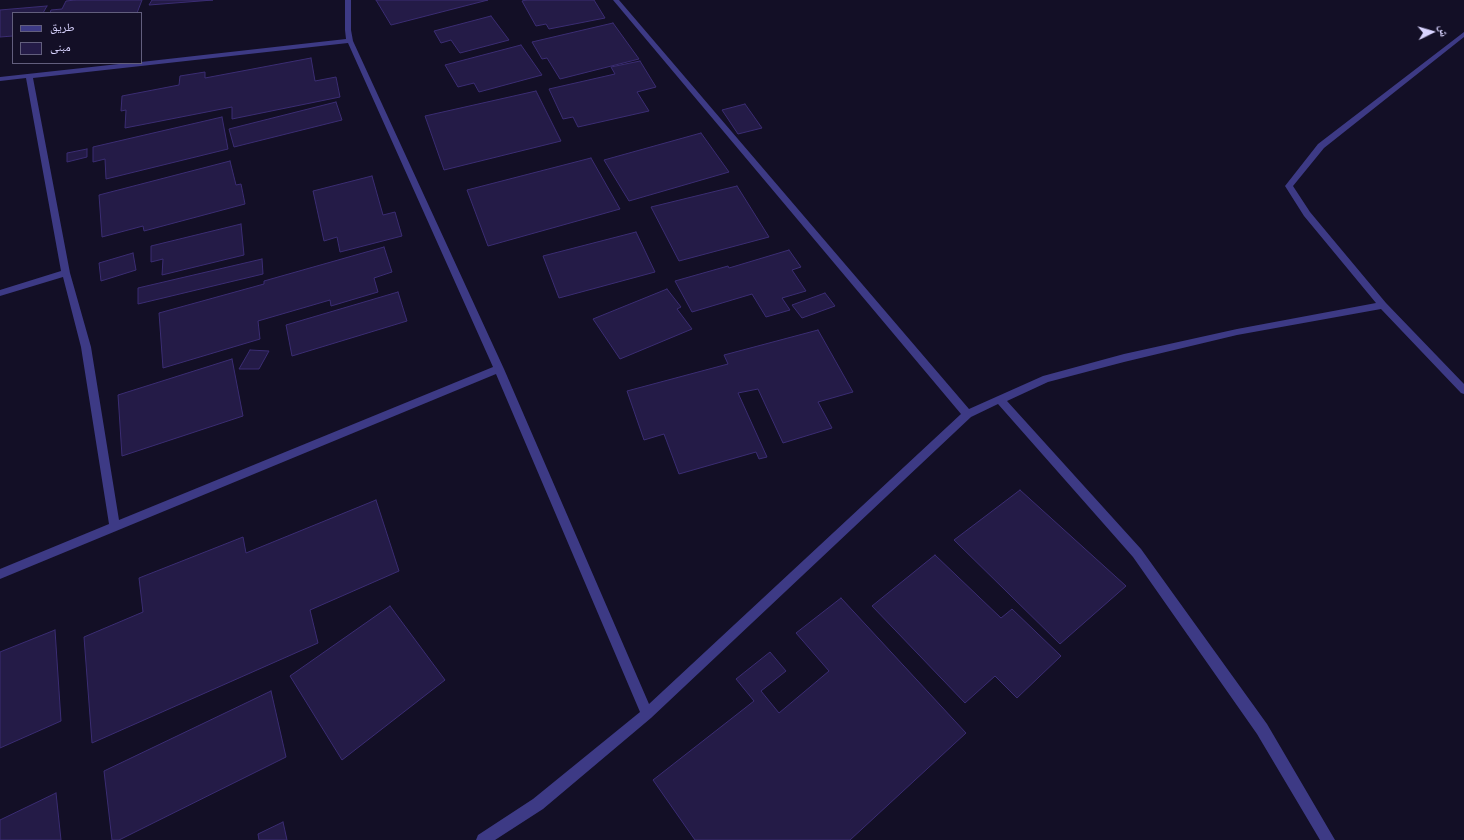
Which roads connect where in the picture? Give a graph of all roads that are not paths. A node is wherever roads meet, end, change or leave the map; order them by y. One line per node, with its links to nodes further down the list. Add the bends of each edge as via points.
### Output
1 (348, 0): 4 (street)
2 (616, 0): 15 (street)
3 (1464, 34): 11 (street, via 1321,146 1289,186 1307,214)
4 (350, 42): 5 (street); 12 (street)
5 (142, 64)
6 (142, 64): 7 (street)
7 (28, 76): 8 (street); 9 (street)
8 (0, 79)
9 (66, 273): 10 (street); 16 (street, via 86,347)
10 (0, 293)
11 (1383, 305): 13 (street); 14 (street, via 1237,332 1124,358 1046,380)
12 (499, 369): 16 (street); 18 (street)
13 (1464, 390)
14 (1000, 400): 15 (street); 20 (street, via 1137,553 1262,729)
15 (967, 414): 18 (street)
16 (115, 527): 17 (street)
17 (0, 574)
18 (647, 714): 19 (street, via 538,804)
19 (483, 840)
20 (1328, 840)

